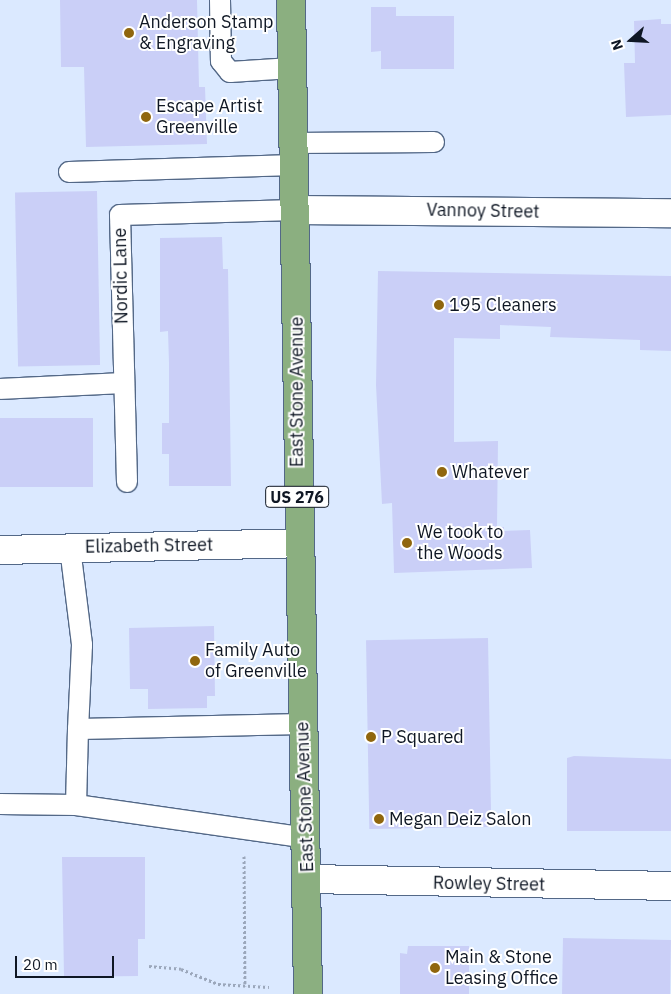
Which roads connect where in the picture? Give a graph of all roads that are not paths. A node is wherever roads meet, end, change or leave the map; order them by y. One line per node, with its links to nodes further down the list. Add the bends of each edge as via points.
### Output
1 (220, 0): 3 (lane, via 221,61 230,72)
2 (290, 0): 3 (highway, East Stone Avenue / US 276)
3 (292, 68): 5 (highway, East Stone Avenue / US 276)
4 (434, 142): 5 (lane)
5 (294, 154): 6 (lane); 7 (highway, East Stone Avenue / US 276)
6 (69, 172)
7 (295, 210): 8 (street, Vannoy Street); 9 (lane, Nordic Lane, via 120,215); 12 (highway, East Stone Avenue / US 276)
8 (671, 213)
9 (124, 383): 10 (lane); 11 (lane, Nordic Lane)
10 (0, 389)
11 (126, 482)
12 (298, 543): 13 (street, Elizabeth Street); 15 (highway, East Stone Avenue / US 276)
13 (70, 548): 14 (street, Elizabeth Street); 16 (lane, via 82,646)
14 (0, 550)
15 (303, 724): 16 (lane); 19 (highway, East Stone Avenue / US 276)
16 (78, 729): 18 (lane)
17 (0, 804): 18 (lane)
18 (76, 805): 19 (lane)
19 (306, 838): 20 (highway, East Stone Avenue / US 276)
20 (308, 879): 21 (street, Rowley Street); 22 (highway, East Stone Avenue / US 276)
21 (671, 886)
22 (308, 994)

